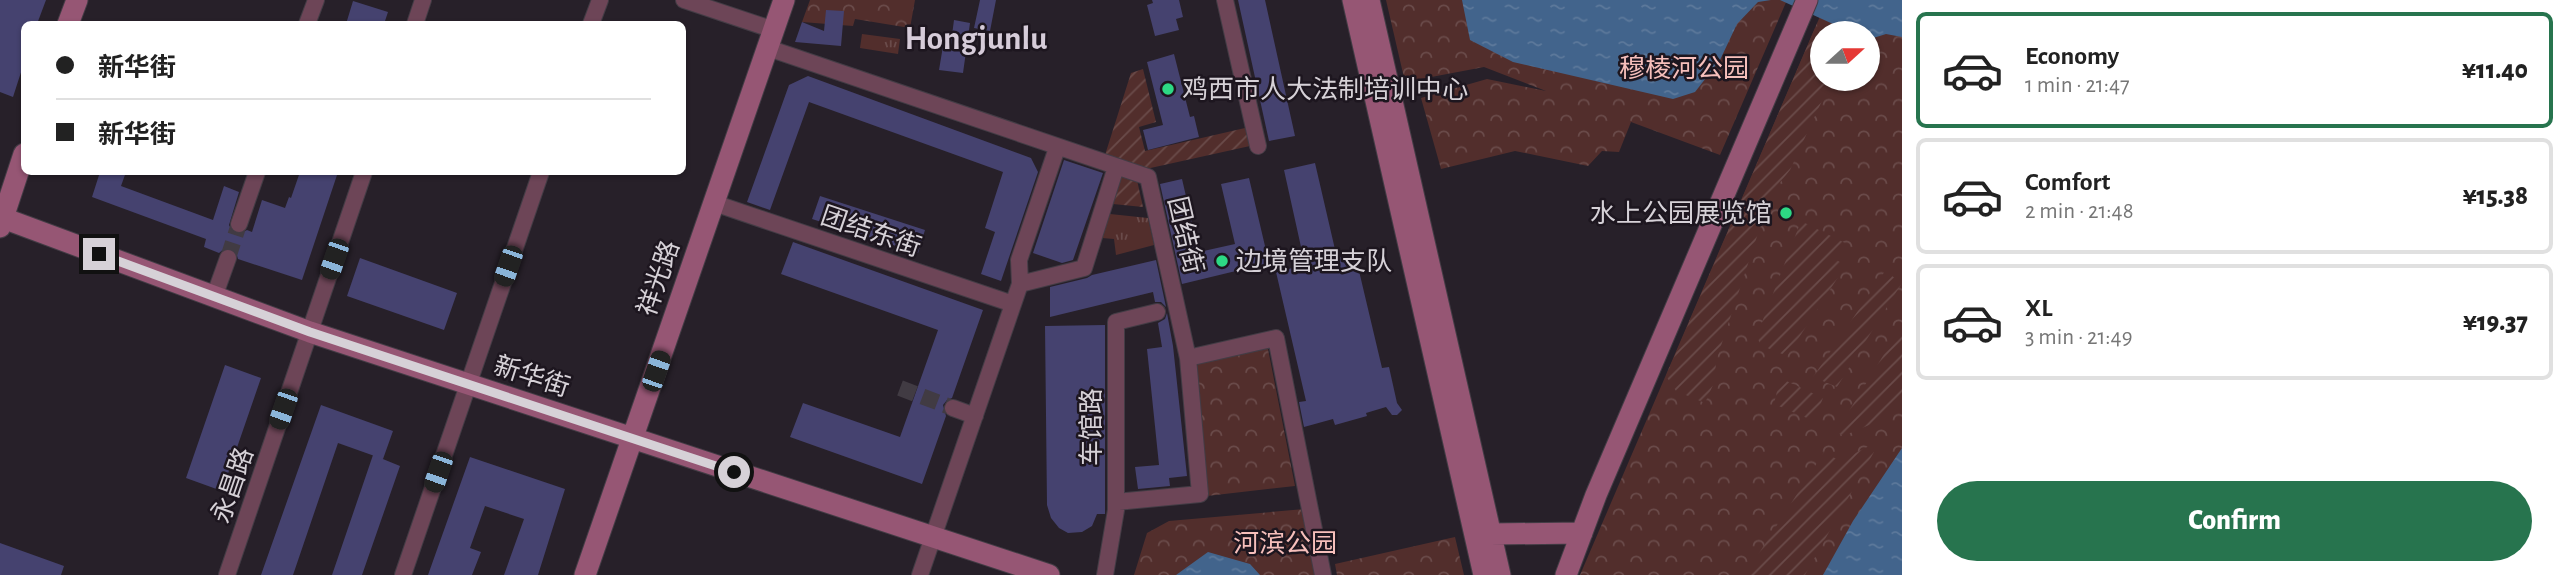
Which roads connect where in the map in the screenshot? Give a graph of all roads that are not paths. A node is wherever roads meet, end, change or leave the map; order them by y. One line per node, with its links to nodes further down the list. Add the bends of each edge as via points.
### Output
1 (77, 0): 11 (street)
2 (316, 0): 12 (street)
3 (423, 0): 13 (street)
4 (600, 0): 14 (street)
5 (684, 0): 15 (street, 团结街)
6 (784, 0): 15 (street, 祥光路)
7 (1226, 0): 16 (street)
8 (1353, 0): 49 (street)
9 (1369, 0): 39 (street)
10 (1807, 0): 38 (street)
11 (69, 21)
12 (308, 21)
13 (416, 21)
14 (592, 21)
15 (771, 39): 17 (street, 团结街); 23 (street, 祥光路)
16 (1258, 146)
17 (1058, 148): 19 (street, 团结街); 27 (street, via 1019,260)
18 (21, 163): 25 (street)
19 (1116, 167): 27 (street, via 1084,268); 32 (street, 团结街, via 1148,177)
20 (256, 175): 24 (street)
21 (363, 175): 31 (street, 永昌路)
22 (540, 175): 33 (street)
23 (714, 203): 29 (street, 团结东街); 36 (street, 祥光路)
24 (239, 224)
25 (1, 225): 28 (street, 新华街); 31 (street, 新华街)
26 (228, 258): 28 (street)
27 (1020, 284): 29 (street)
28 (214, 297): 31 (street, 新华街)
29 (1013, 304): 35 (street)
30 (1157, 312): 37 (street, 车馆路, via 1116,322)
31 (307, 338): 33 (street, 新华街); 41 (street, 永昌路)
32 (1188, 358): 37 (street, 团结街, via 1200,494); 48 (street, via 1276,338)
33 (466, 390): 36 (street, 新华街); 42 (street)
34 (953, 408): 35 (street)
35 (975, 416): 40 (street)
36 (631, 444): 40 (street, 新华街); 43 (street, 祥光路)
37 (1116, 502): 47 (street, 车馆路)
38 (1582, 533): 39 (street); 51 (street)
39 (1490, 534): 50 (street)
40 (930, 543): 44 (street); 45 (street, 新华街); 46 (street, 新华街)
41 (227, 575)
42 (403, 575)
43 (585, 575)
44 (920, 575)
45 (1004, 575)
46 (1048, 575)
47 (1105, 575)
48 (1323, 575)
49 (1484, 575)
50 (1500, 575)
51 (1566, 575)

